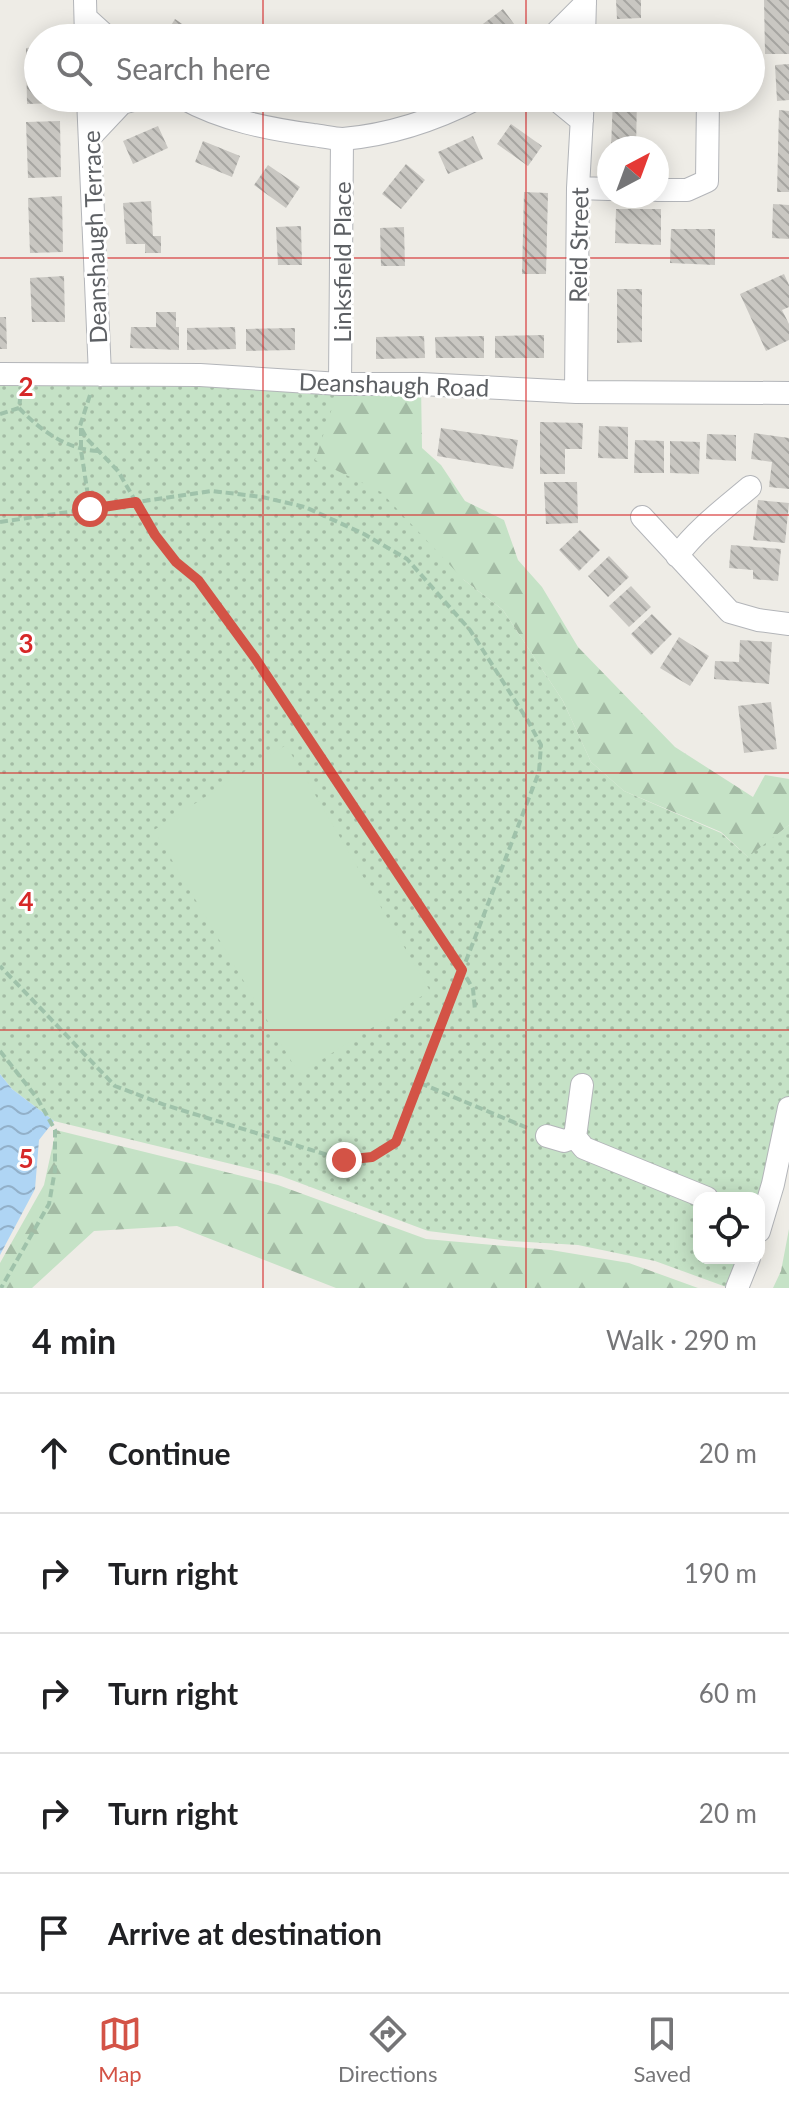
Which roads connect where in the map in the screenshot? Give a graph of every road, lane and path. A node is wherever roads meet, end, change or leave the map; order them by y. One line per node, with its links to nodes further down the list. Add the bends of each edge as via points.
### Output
1 (585, 2): 2 (street); 3 (street)
2 (564, 24)
3 (584, 24)
4 (89, 112): 12 (street, Deanshaugh Terrace)
5 (114, 112): 12 (street)
6 (216, 112): 13 (street, via 293,133)
7 (450, 112): 13 (street, via 406,128)
8 (571, 112): 11 (street)
9 (582, 112): 11 (street, Reid Street)
10 (708, 112): 16 (street, via 707,181 687,190)
11 (582, 121): 14 (street, Reid Street)
12 (90, 137): 19 (street, Deanshaugh Terrace)
13 (342, 139): 20 (street, Linksfield Place)
14 (578, 188): 15 (street); 21 (street, Reid Street)
15 (597, 189)
16 (669, 190)
17 (0, 374): 18 (street, Deanshaugh Road)
18 (23, 374): 19 (street, Deanshaugh Road); 23 (path)
19 (100, 375): 20 (street, Deanshaugh Road); 25 (path)
20 (340, 384): 21 (street, Deanshaugh Road)
21 (576, 392): 22 (street, Deanshaugh Road)
22 (789, 393)
23 (19, 408): 24 (path); 26 (path, via 33,423)
24 (0, 414)
25 (80, 426): 26 (path); 27 (path)
26 (81, 450): 27 (path); 30 (path)
27 (101, 451): 29 (path)
28 (750, 487): 33 (street, via 705,524)
29 (136, 502): 30 (path); 36 (path, via 155,535 198,580 255,658); 36 (path, via 212,491 305,507 407,559 470,630 541,745 539,772)
30 (90, 509): 32 (path)
31 (642, 517): 33 (street)
32 (0, 522)
33 (677, 556): 34 (street, via 730,612)
34 (789, 624)
35 (0, 966): 39 (path, via 115,1086 344,1160 372,1157 396,1142)
36 (462, 970): 37 (path, via 473,989); 39 (path)
37 (475, 1010)
38 (0, 1051): 47 (path, via 55,1130 49,1204)
39 (419, 1083): 42 (path)
40 (582, 1085): 43 (street)
41 (789, 1108): 45 (street)
42 (547, 1136): 43 (street, via 564,1141)
43 (575, 1137): 44 (street, via 584,1148)
44 (693, 1192)
45 (765, 1208)
46 (747, 1264): 48 (street)
47 (1, 1288)
48 (737, 1288)

